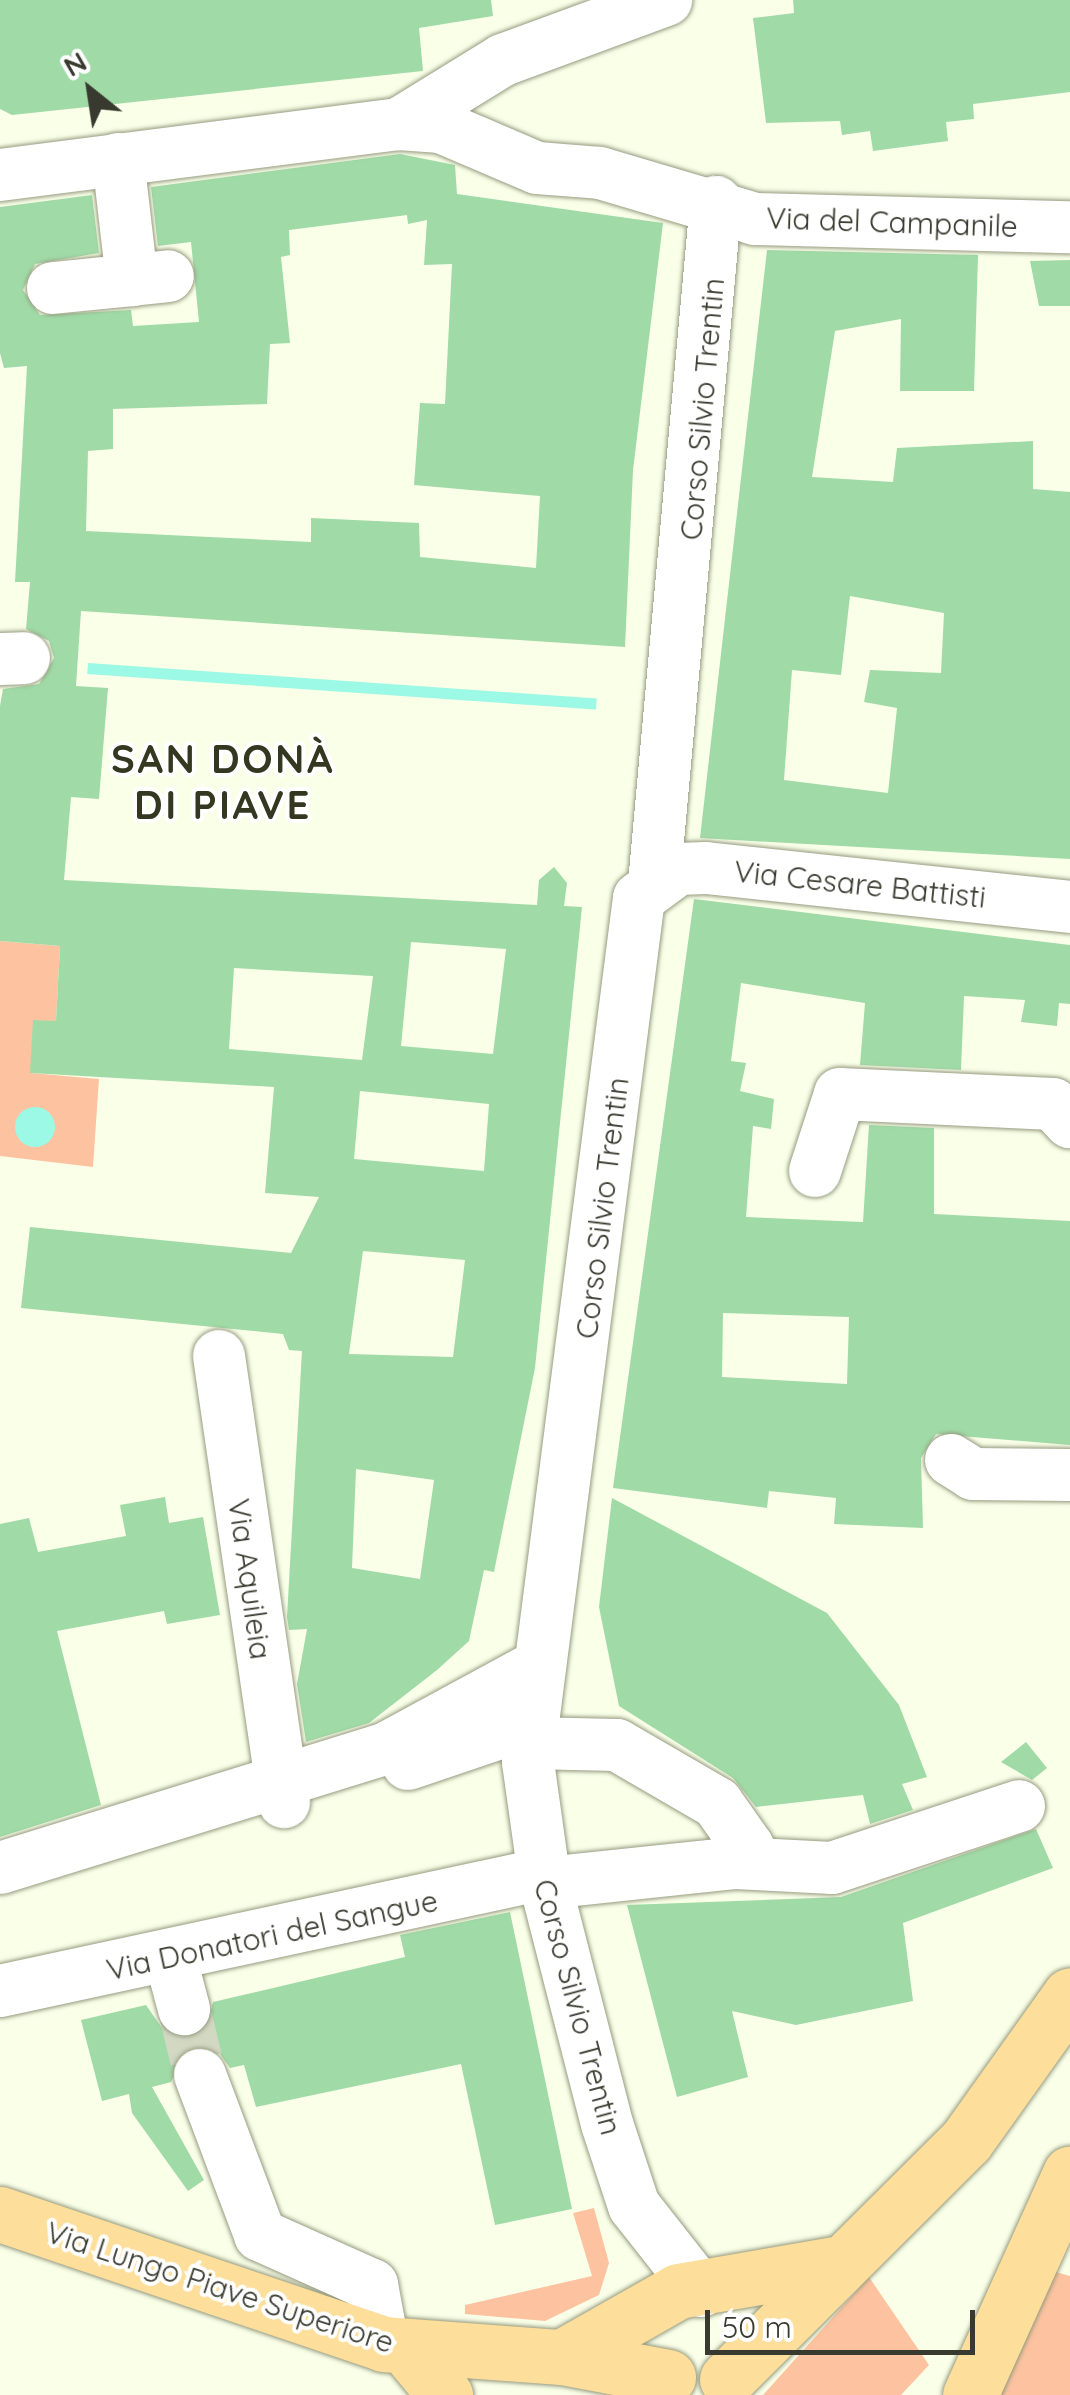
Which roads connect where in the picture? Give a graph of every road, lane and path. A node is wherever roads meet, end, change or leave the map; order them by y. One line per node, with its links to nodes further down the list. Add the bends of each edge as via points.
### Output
1 (666, 0): 2 (street, via 503,60)
2 (399, 124): 3 (street); 5 (street, Via del Campanile, via 441,127 508,160)
3 (118, 160): 4 (street); 7 (street, via 150,278)
4 (0, 174)
5 (716, 202): 6 (street, Via del Campanile, via 755,219); 8 (street, Corso Silvio Trentin)
6 (1070, 227)
7 (53, 288)
8 (654, 884): 9 (street, Via Cesare Battisti, via 706,868); 15 (street, Corso Silvio Trentin, via 634,923 580,1396)
9 (1070, 906)
10 (1065, 1098): 11 (street, via 1053,1104 840,1094)
11 (815, 1170)
12 (219, 1356): 17 (street, Via Aquileia)
13 (950, 1460): 14 (street, via 973,1474)
14 (1070, 1475)
15 (538, 1666): 16 (street, Corso Silvio Trentin); 17 (street, via 385,1749)
16 (531, 1732): 17 (street); 19 (street, via 617,1744 717,1803 748,1847); 21 (street, Corso Silvio Trentin)
17 (281, 1792): 20 (street); 22 (street)
18 (1019, 1806): 19 (street, Via Donatori del Sangue, via 832,1868)
19 (736, 1863): 21 (street, Via Donatori del Sangue)
20 (0, 1868)
21 (544, 1879): 23 (street, Via Donatori del Sangue, via 178,1984); 27 (street, Corso Silvio Trentin)
22 (0, 1888)
23 (0, 1991)
24 (1070, 1996): 30 (main road, via 966,2141)
25 (200, 2076): 33 (street, via 260,2235 372,2285)
26 (1070, 2174): 29 (main road)
27 (634, 2206): 31 (street, Corso Silvio Trentin); 32 (street, Corso Silvio Trentin)
28 (0, 2214): 33 (main road, Via Lungo Piave Superiore)
29 (1057, 2242): 37 (main road)
30 (840, 2262): 31 (main road); 36 (main road)
31 (701, 2291): 32 (main road, via 678,2291); 36 (main road, Corso Silvio Trentin, via 730,2336)
32 (642, 2312): 34 (main road); 36 (main road, Corso Silvio Trentin)
33 (395, 2347): 35 (main road, Via Lungo Piave Superiore)
34 (562, 2357): 35 (main road, Via Lungo Piave Superiore); 36 (main road, Via Lungo Piave Superiore)
35 (451, 2381)
36 (705, 2386)
37 (970, 2395)

